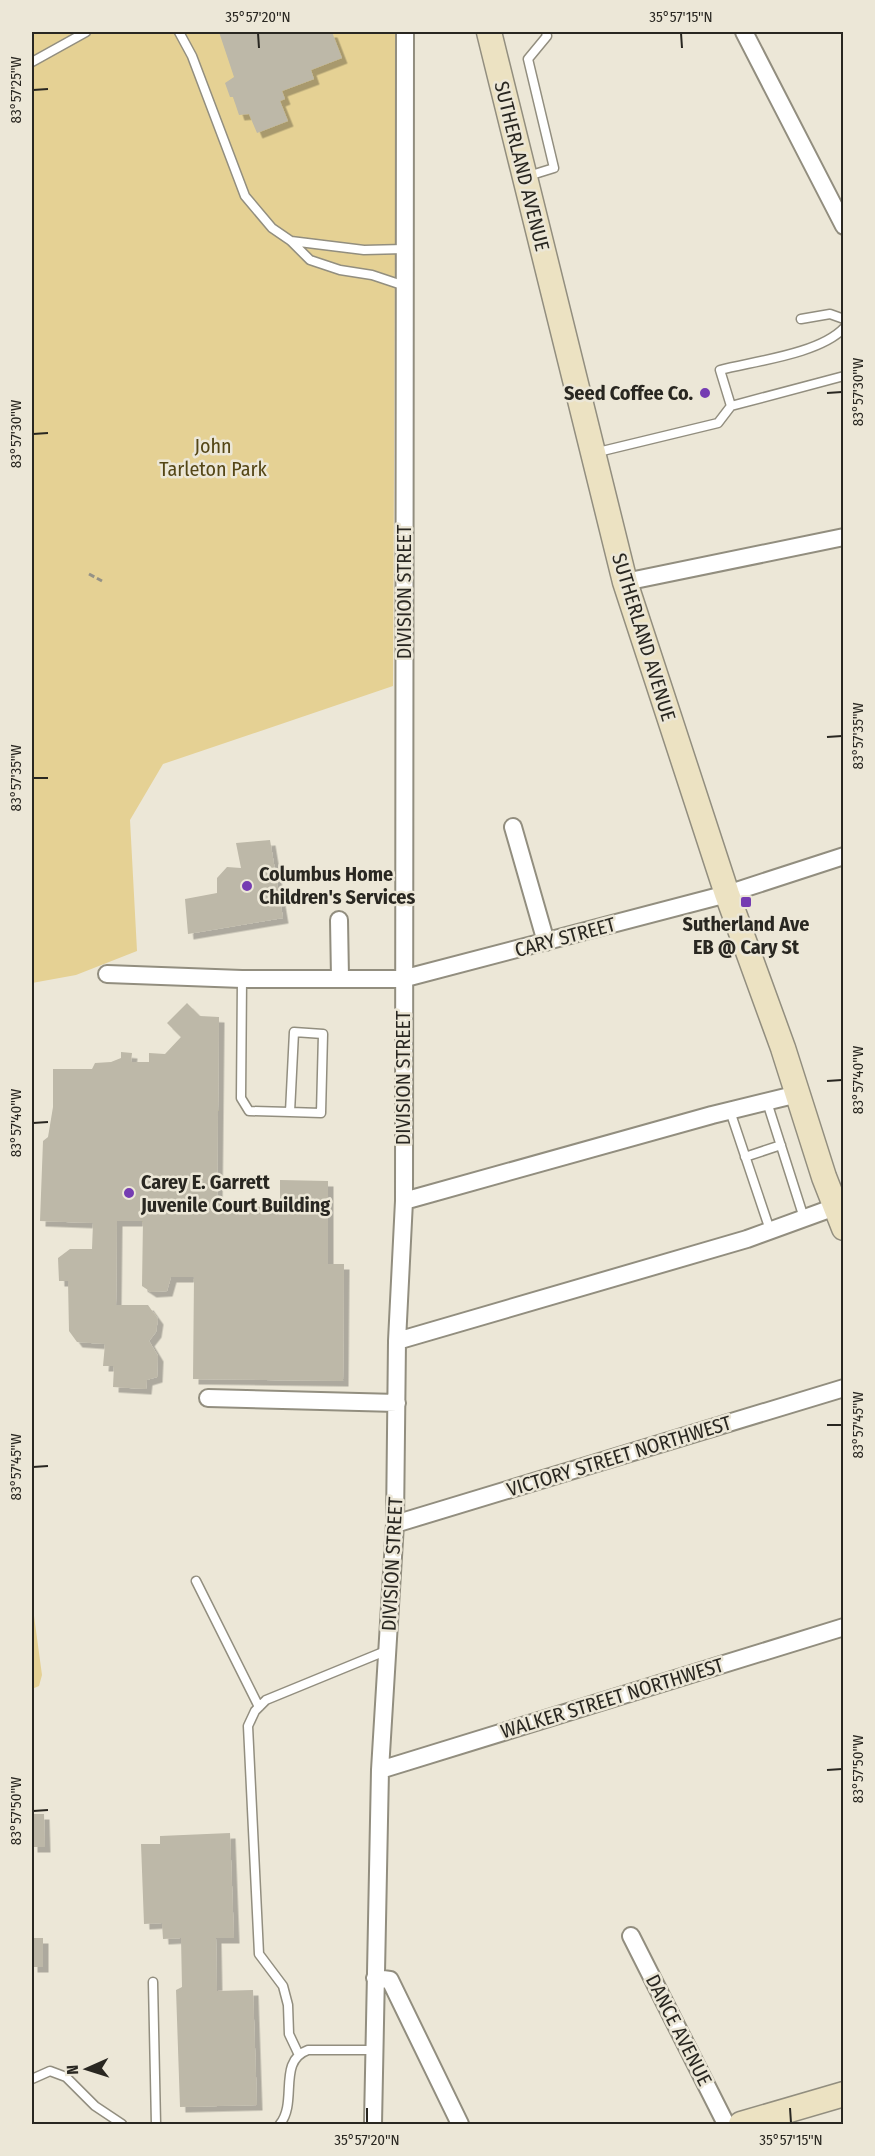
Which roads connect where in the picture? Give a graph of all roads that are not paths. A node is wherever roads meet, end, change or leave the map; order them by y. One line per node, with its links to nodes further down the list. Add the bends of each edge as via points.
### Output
1 (86, 32): 7 (lane)
2 (179, 32): 10 (lane, via 192,56 245,196 272,228)
3 (405, 32): 11 (street, DIVISION STREET)
4 (489, 32): 8 (street, SUTHERLAND AVENUE)
5 (546, 32): 8 (lane, via 547,36 528,59 554,168)
6 (744, 32): 9 (street)
7 (32, 62)
8 (525, 177): 18 (street, SUTHERLAND AVENUE)
9 (843, 226)
10 (291, 241): 11 (lane, via 364,250); 12 (lane, via 310,260)
11 (404, 249): 12 (street, DIVISION STREET)
12 (405, 286): 29 (street, DIVISION STREET)
13 (801, 319): 14 (lane, via 830,314)
14 (843, 319)
15 (843, 328): 17 (lane, via 818,346 720,370)
16 (843, 376): 17 (lane)
17 (730, 406): 18 (lane, via 718,423)
18 (593, 453): 20 (street, SUTHERLAND AVENUE)
19 (843, 537): 20 (street)
20 (625, 582): 23 (street, SUTHERLAND AVENUE)
21 (513, 827): 25 (street)
22 (843, 856): 23 (street, CARY STREET)
23 (727, 894): 25 (street, CARY STREET); 30 (street, SUTHERLAND AVENUE)
24 (339, 920): 27 (street)
25 (546, 942): 29 (street, CARY STREET)
26 (107, 974): 28 (street, CARY STREET)
27 (340, 978): 28 (street, CARY STREET); 29 (street, CARY STREET)
28 (242, 979): 33 (lane, via 241,1098 249,1111)
29 (402, 979): 36 (street, DIVISION STREET)
30 (798, 1094): 31 (street); 38 (street, SUTHERLAND AVENUE)
31 (767, 1102): 32 (street); 34 (lane)
32 (730, 1111): 35 (lane); 36 (street)
33 (290, 1112): 33 (lane, via 321,1113 323,1034 294,1032)
34 (781, 1145): 35 (lane); 37 (lane)
35 (745, 1157): 39 (lane)
36 (404, 1201): 40 (street, DIVISION STREET)
37 (804, 1218): 38 (street); 39 (street)
38 (839, 1218)
39 (770, 1230): 40 (street)
40 (397, 1341): 43 (street, DIVISION STREET)
41 (843, 1388): 44 (street, VICTORY STREET NORTHWEST)
42 (208, 1398): 43 (street)
43 (396, 1402): 44 (street, DIVISION STREET)
44 (395, 1524): 47 (street, DIVISION STREET)
45 (196, 1581): 48 (lane)
46 (843, 1627): 49 (street, WALKER STREET NORTHWEST)
47 (388, 1650): 48 (lane, via 266,1700); 49 (street, DIVISION STREET)
48 (259, 1707): 54 (lane, via 248,1726 259,1954 283,1986 289,2034)
49 (380, 1770): 51 (street, DIVISION STREET)
50 (632, 1935): 62 (street, DANCE AVENUE)
51 (382, 1979): 53 (street, DIVISION STREET); 61 (street)
52 (153, 1982): 58 (lane)
53 (374, 2050): 54 (lane); 60 (street, DIVISION STREET)
54 (298, 2053): 59 (lane, via 291,2062 289,2099)
55 (32, 2079): 57 (lane, via 51,2071 66,2078 95,2106)
56 (843, 2094): 63 (street)
57 (122, 2124)
58 (156, 2124)
59 (281, 2124)
60 (373, 2124)
61 (460, 2124)
62 (726, 2124)
63 (741, 2124)

